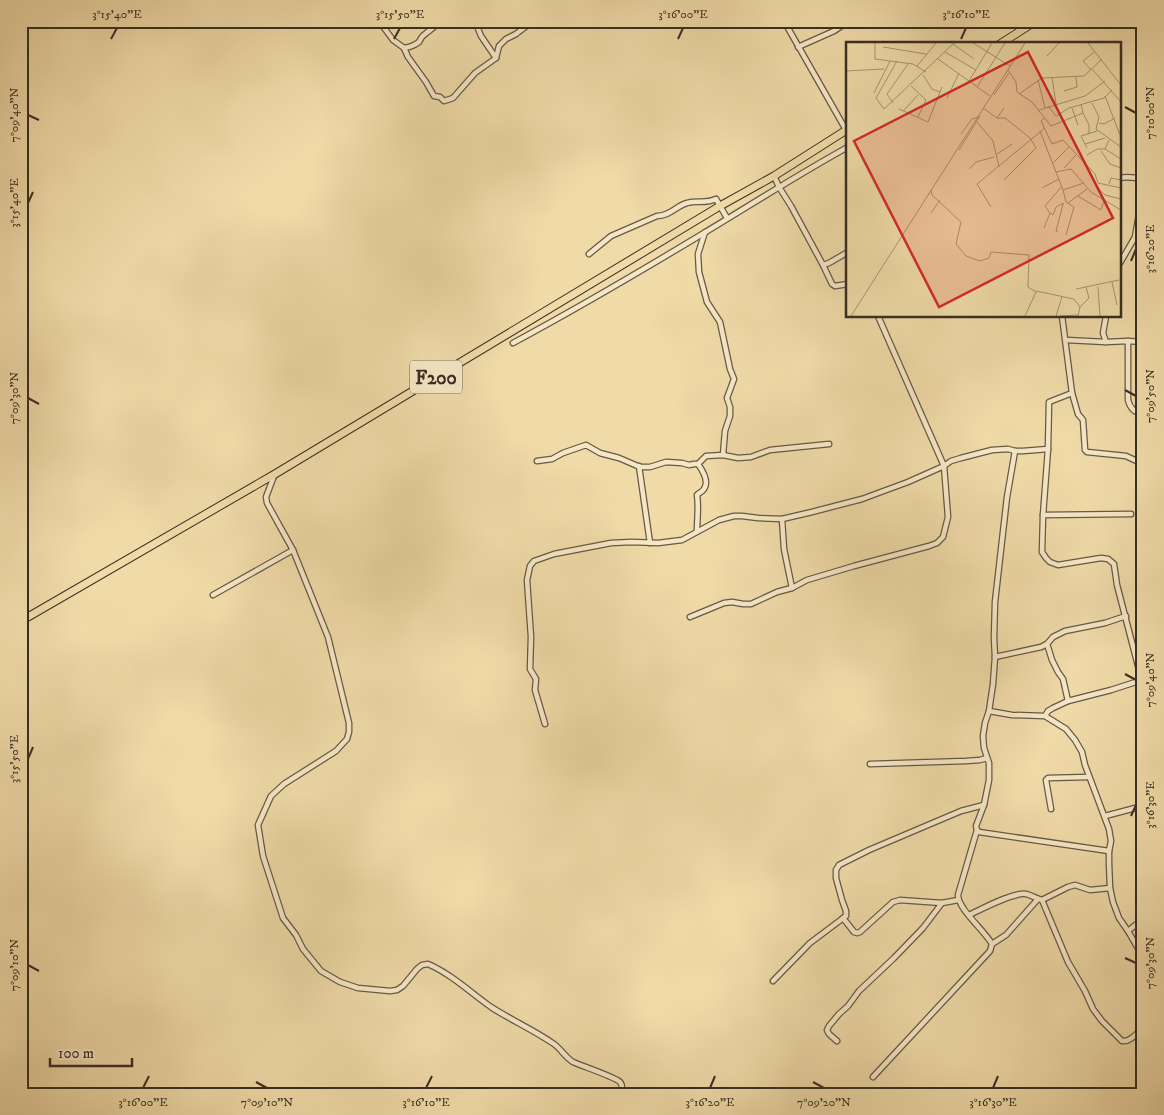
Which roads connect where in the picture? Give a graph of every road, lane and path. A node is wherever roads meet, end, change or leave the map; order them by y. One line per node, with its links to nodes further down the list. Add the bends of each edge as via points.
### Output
1 (379, 21): 11 (street, via 393,40)
2 (439, 21): 11 (street, via 418,42)
3 (470, 21): 12 (street, via 477,26)
4 (533, 21): 12 (street, via 499,46)
5 (784, 21): 10 (street)
6 (849, 21): 10 (street)
7 (1036, 21): 8 (main road)
8 (1027, 23): 9 (main road)
9 (1007, 42)
10 (798, 47): 13 (street)
11 (404, 48): 12 (street, via 434,96 444,101 453,98 475,73)
12 (496, 58)
13 (846, 128)
14 (846, 131): 16 (main road, F200)
15 (846, 148): 19 (street)
16 (774, 176): 19 (street); 20 (main road, F200)
17 (1143, 177): 18 (street)
18 (1122, 178)
19 (779, 188): 22 (street); 27 (street)
20 (720, 206): 22 (street); 25 (street, via 716,199 687,203 664,216 657,216 612,236); 48 (main road, F200)
21 (1143, 208): 26 (street, via 1135,237)
22 (727, 218): 23 (street)
23 (705, 232): 36 (street); 42 (street, via 698,254 699,272 707,302 720,322 734,378 727,398 730,416)
24 (846, 253): 27 (street)
25 (589, 254)
26 (1122, 260)
27 (823, 265): 28 (street, via 832,284)
28 (846, 284)
29 (879, 318): 47 (street)
30 (1062, 318): 32 (street)
31 (1106, 318): 34 (street)
32 (1066, 340): 34 (street); 37 (street)
33 (1128, 341): 34 (street); 35 (street); 38 (street, via 1128,400 1133,410)
34 (1106, 342)
35 (1143, 342)
36 (513, 343)
37 (1072, 393): 40 (street, via 1049,402); 45 (street, via 1078,414 1084,420 1085,450 1126,456)
38 (1143, 414)
39 (829, 444): 42 (street, via 770,450 752,458)
40 (1048, 449): 41 (street); 50 (street)
41 (1015, 451): 47 (street, via 992,450 951,461); 61 (street, via 996,587)
42 (723, 455): 44 (street, via 706,456)
43 (537, 461): 46 (street, via 552,459 586,445)
44 (698, 464): 46 (street, via 666,462 650,468); 52 (street, via 706,482 704,490 697,495)
45 (1143, 464)
46 (639, 466): 53 (street)
47 (944, 466): 51 (street, via 862,499); 55 (street, via 948,517 943,537 937,543 828,573)
48 (274, 474): 54 (street, via 267,503); 59 (main road, F200)
49 (1131, 514): 50 (street)
50 (1043, 515): 57 (street, via 1042,552 1046,558 1058,565 1108,559 1114,564)
51 (782, 519): 52 (street, via 734,516); 55 (street)
52 (697, 531): 53 (street, via 682,540)
53 (650, 543): 67 (street, via 597,545 554,554 534,561 530,566 527,580 530,669 536,679 535,690)
54 (293, 550): 56 (street); 91 (street, via 328,637 350,723 348,739 336,751 271,796 258,825 263,856 283,918 321,971 340,982 358,988 397,990 418,968 428,964 493,1008 544,1037 573,1062 621,1082)
55 (792, 588): 58 (street, via 751,604 724,603)
56 (214, 595)
57 (1126, 616): 60 (street, via 1065,631 1052,637); 62 (street)
58 (690, 617)
59 (21, 622)
60 (1047, 644): 61 (street); 64 (street, via 1063,679)
61 (995, 657): 65 (street)
62 (1142, 680): 63 (street); 64 (street)
63 (1143, 685)
64 (1068, 701): 66 (street, via 1048,711)
65 (989, 711): 66 (street); 68 (street, via 983,736)
66 (1045, 716): 70 (street, via 1075,740)
67 (545, 724)
68 (987, 758): 69 (street); 71 (street, via 990,768)
69 (870, 764)
70 (1089, 777): 73 (street, via 1048,778 1045,782); 74 (street)
71 (984, 806): 75 (street); 82 (street, via 961,812 839,865 836,878 846,911)
72 (1143, 806): 74 (street)
73 (1051, 809)
74 (1105, 816): 76 (street, via 1110,829)
75 (977, 830): 76 (street); 78 (street)
76 (1108, 851): 77 (street)
77 (1110, 888): 79 (street, via 1068,887); 84 (street, via 1119,918)
78 (958, 900): 80 (street); 81 (street)
79 (1040, 900): 81 (street, via 1018,894); 85 (street, via 1006,935); 88 (street, via 1068,962 1102,1021 1122,1041 1131,1039)
80 (942, 903): 82 (street, via 893,902 857,934); 89 (street, via 923,928 828,1026 829,1034)
81 (969, 915): 85 (street)
82 (843, 918): 87 (street, via 810,943)
83 (1143, 919): 84 (street)
84 (1128, 931): 86 (street)
85 (992, 944): 90 (street, via 982,960)
86 (1143, 957)
87 (773, 981)
88 (1143, 1027)
89 (837, 1040)
90 (873, 1077)
91 (621, 1094)

